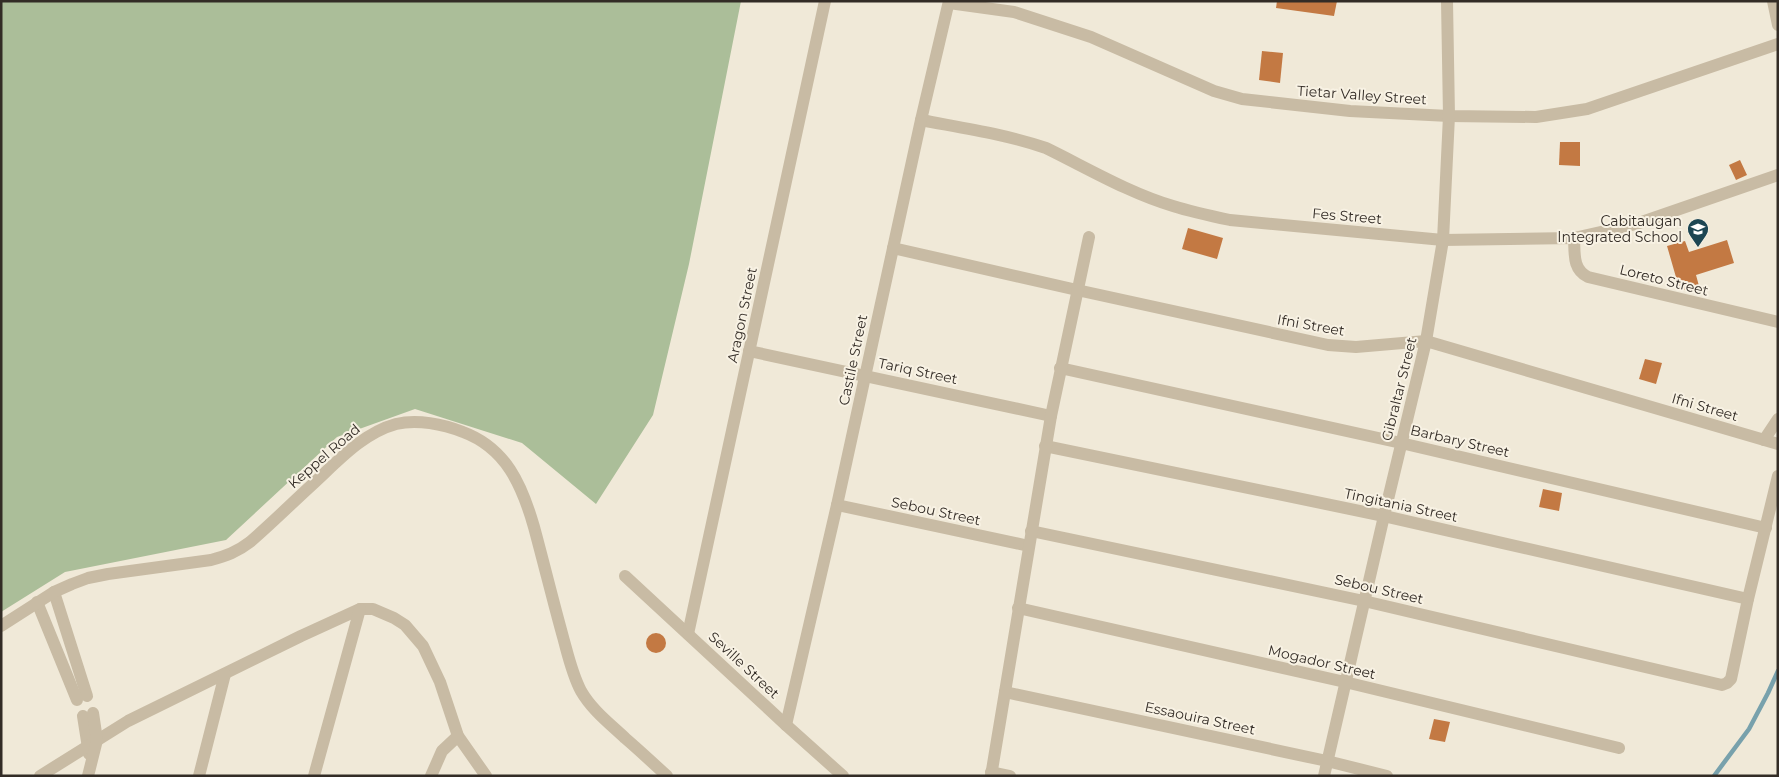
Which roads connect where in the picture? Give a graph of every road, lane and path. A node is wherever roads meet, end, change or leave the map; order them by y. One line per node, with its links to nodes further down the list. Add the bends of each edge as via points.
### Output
1 (825, 1): 17 (street, Aragon Street)
2 (1447, 1): 7 (street, Gibraltar Street)
3 (1773, 1): 5 (street)
4 (949, 2): 7 (street, Tietar Valley Street, via 1014,12 1091,37 1214,91 1242,99 1350,111); 8 (street, Castile Street)
5 (1778, 25)
6 (1778, 44): 7 (street, Tietar Valley Street, via 1587,109 1536,117)
7 (1449, 116): 12 (street, Gibraltar Street)
8 (921, 120): 12 (street, Fes Street, via 982,131 1046,148 1161,202 1205,215); 13 (street, Castile Street)
9 (1778, 175): 11 (street, Fes Street, via 1636,224)
10 (1089, 237): 14 (street)
11 (1574, 238): 12 (street, Fes Street); 15 (street, Loreto Street, via 1576,267 1588,277)
12 (1444, 240): 16 (street, Gibraltar Street)
13 (893, 248): 14 (street, Ifni Street); 19 (street, Castile Street)
14 (1077, 290): 16 (street, Ifni Street, via 1328,345 1356,347); 18 (street)
15 (1778, 322)
16 (1426, 341): 22 (street, Ifni Street); 23 (street, Gibraltar Street)
17 (749, 351): 19 (street, Tariq Street); 40 (street, Aragon Street)
18 (1060, 368): 20 (street); 23 (street, Barbary Street)
19 (866, 375): 20 (street, Tariq Street); 27 (street, Castile Street)
20 (1051, 416): 25 (street)
21 (1778, 419): 22 (street)
22 (1764, 440): 24 (street, Ifni Street)
23 (1401, 443): 28 (street, Gibraltar Street); 29 (street, Barbary Street)
24 (1778, 444)
25 (1045, 446): 28 (street, Tingitania Street); 30 (street)
26 (1778, 476): 29 (street)
27 (837, 505): 31 (street, Sebou Street); 45 (street, Castile Street)
28 (1384, 516): 34 (street, Tingitania Street); 35 (street, Gibraltar Street)
29 (1766, 528): 34 (street)
30 (1031, 531): 31 (street); 35 (street, Sebou Street)
31 (1029, 546): 37 (street)
32 (625, 576): 40 (street, Seville Street)
33 (54, 592): 36 (street, Keppel Road); 36 (street, via 82,698); 57 (street, Keppel Road, via 101,576 211,560 239,551 342,457 376,432 408,422 457,430 497,452 519,484 534,525 566,650 586,699)
34 (1748, 599): 35 (street, Sebou Street, via 1731,679 1718,685)
35 (1364, 601): 42 (street, Gibraltar Street)
36 (37, 602): 39 (street, Keppel Road)
37 (1018, 608): 42 (street, Mogador Street); 43 (street)
38 (360, 609): 41 (street); 46 (street, via 383,612 415,635 440,682); 54 (street)
39 (1, 626)
40 (688, 634): 45 (street, Seville Street)
41 (225, 674): 47 (street, via 128,721); 53 (street)
42 (1345, 682): 48 (street, Mogador Street); 49 (street, Gibraltar Street)
43 (1005, 692): 49 (street, Essaouira Street); 51 (street)
44 (88, 714): 47 (street)
45 (786, 725): 58 (street, Seville Street)
46 (458, 736): 55 (street, via 442,751); 56 (street)
47 (92, 743): 50 (street); 52 (street)
48 (1618, 748)
49 (1327, 761): 60 (street, Gibraltar Street); 61 (street, Essaouira Street)
50 (90, 771)
51 (991, 774): 59 (street)
52 (40, 776)
53 (199, 776)
54 (314, 776)
55 (431, 776)
56 (486, 776)
57 (667, 776)
58 (843, 776)
59 (1010, 776)
60 (1324, 776)
61 (1387, 776)

